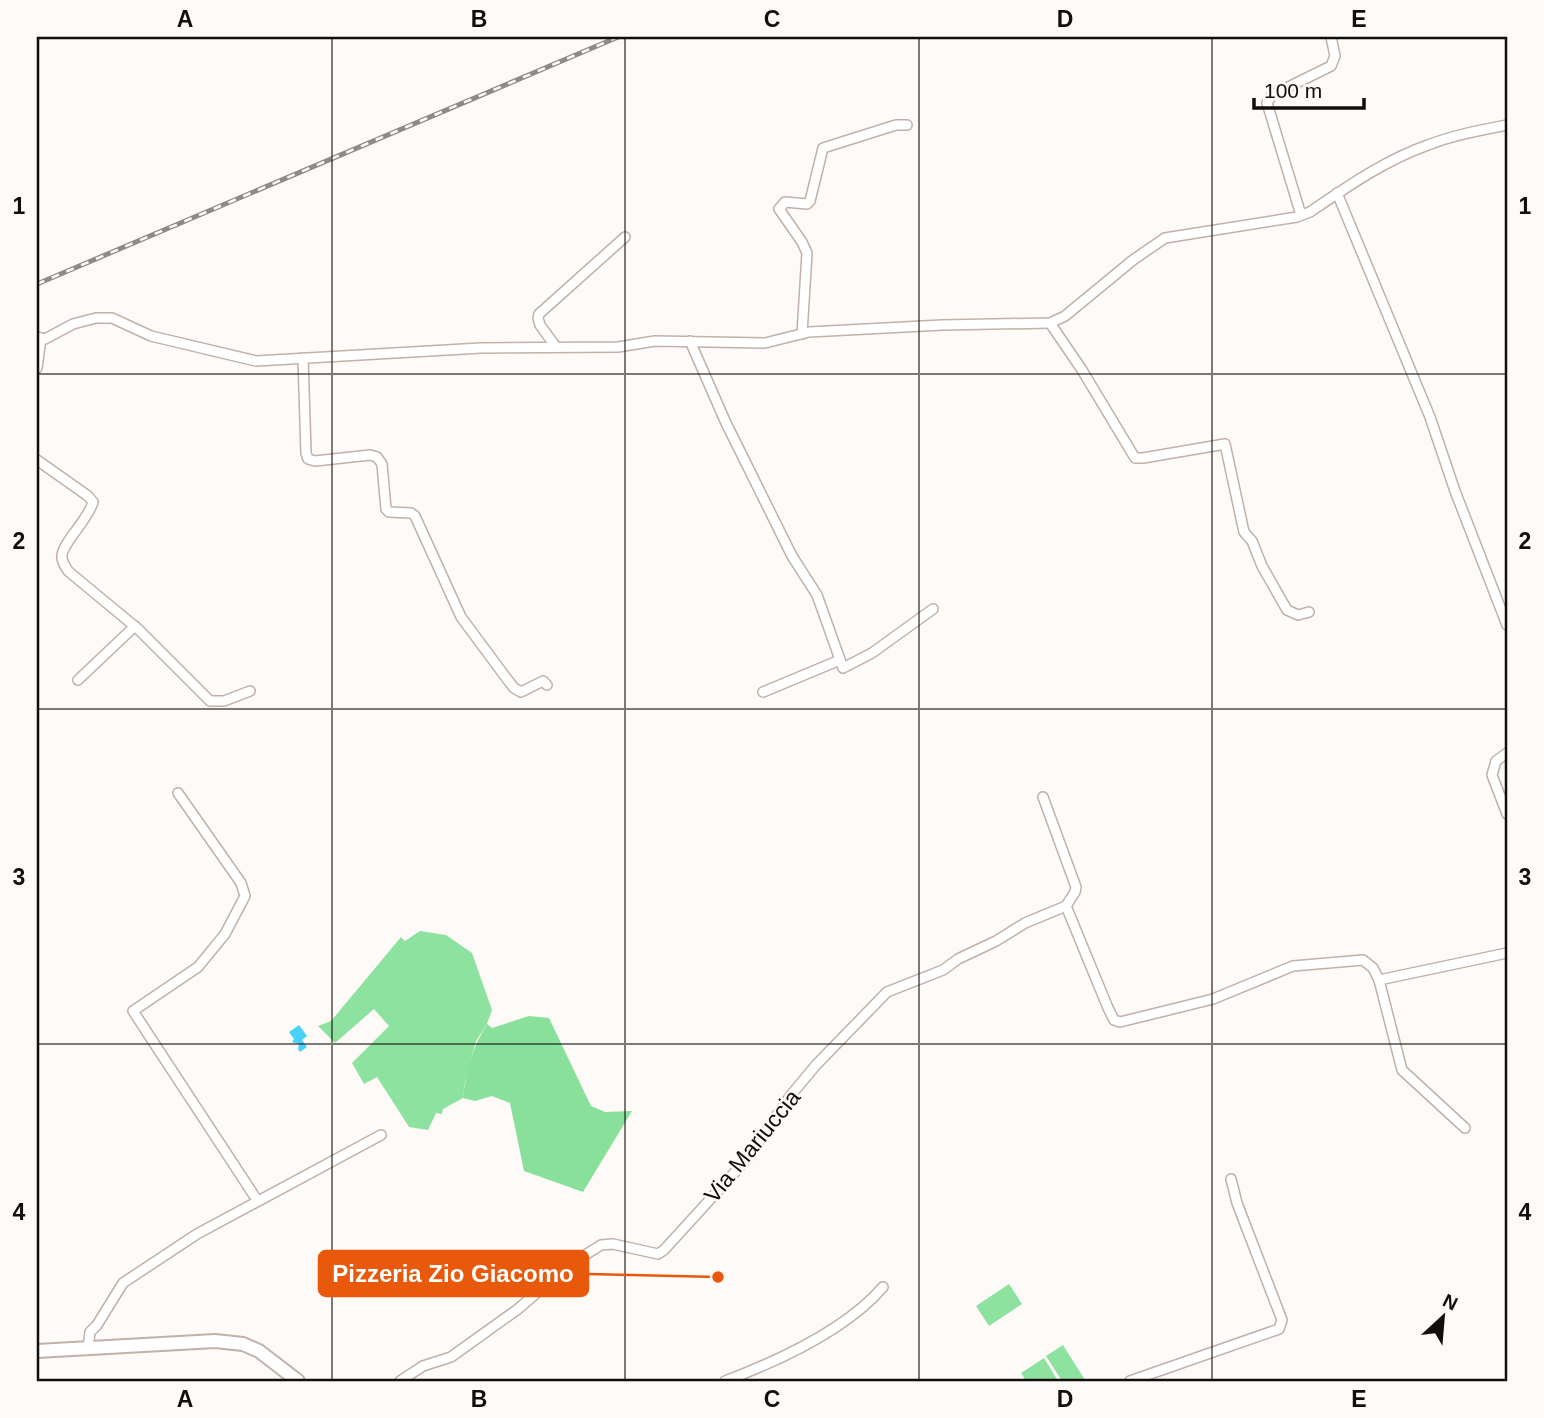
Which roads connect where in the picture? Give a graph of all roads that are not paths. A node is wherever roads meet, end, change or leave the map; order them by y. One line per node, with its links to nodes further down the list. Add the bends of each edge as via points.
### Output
1 (1331, 37): 5 (street, via 1335,56 1331,66 1272,95 1267,103)
2 (907, 125): 8 (street, via 823,148 810,201 785,202 779,209 807,253)
3 (1507, 125): 4 (street, via 1427,145)
4 (1337, 193): 5 (street); 17 (street, via 1430,417)
5 (1301, 215): 7 (street, via 1165,238)
6 (625, 237): 11 (street, via 539,314 540,325)
7 (1050, 323): 8 (street); 16 (street, via 1135,458 1225,444 1244,531 1285,608 1293,614)
8 (802, 334): 10 (street, via 765,343)
9 (39, 338): 12 (street, via 104,317 151,336 231,356 256,361); 13 (street)
10 (690, 341): 11 (street); 19 (street, via 792,556 817,595)
11 (556, 347): 12 (street)
12 (303, 358): 21 (street, via 308,459 377,457 382,464 386,509 415,516 461,617 504,675 521,692 544,681)
13 (37, 368)
14 (37, 460): 18 (street, via 93,502 63,553 65,566)
15 (933, 608): 19 (street, via 872,653 843,668)
16 (1309, 612)
17 (1507, 625)
18 (135, 626): 20 (street); 22 (street, via 210,701)
19 (840, 660): 23 (street)
20 (78, 680)
21 (547, 685)
22 (250, 691)
23 (763, 692)
24 (1507, 753): 27 (street, via 1496,761 1492,775)
25 (178, 793): 34 (street, via 241,883 245,896 225,934 198,967 133,1011)
26 (1043, 797): 28 (street, via 1076,887)
27 (1507, 814)
28 (1066, 906): 30 (street, via 1111,1015 1120,1022 1213,999 1293,966 1363,960); 39 (street, Via Mariuccia, via 1024,923 943,970 887,992 816,1065 746,1160 664,1250 658,1254 601,1245 451,1357 423,1366)
29 (1507, 953): 30 (street)
30 (1379, 980): 31 (street, via 1402,1070)
31 (1465, 1128)
32 (381, 1135): 34 (street)
33 (1231, 1179): 41 (street, via 1282,1325)
34 (257, 1200): 36 (street, via 123,1283 90,1332)
35 (883, 1287): 40 (street, via 818,1337 764,1367)
36 (88, 1348): 37 (main road); 38 (main road, via 215,1341 243,1344)
37 (37, 1351)
38 (298, 1381)
39 (400, 1381)
40 (725, 1381)
41 (1130, 1381)

